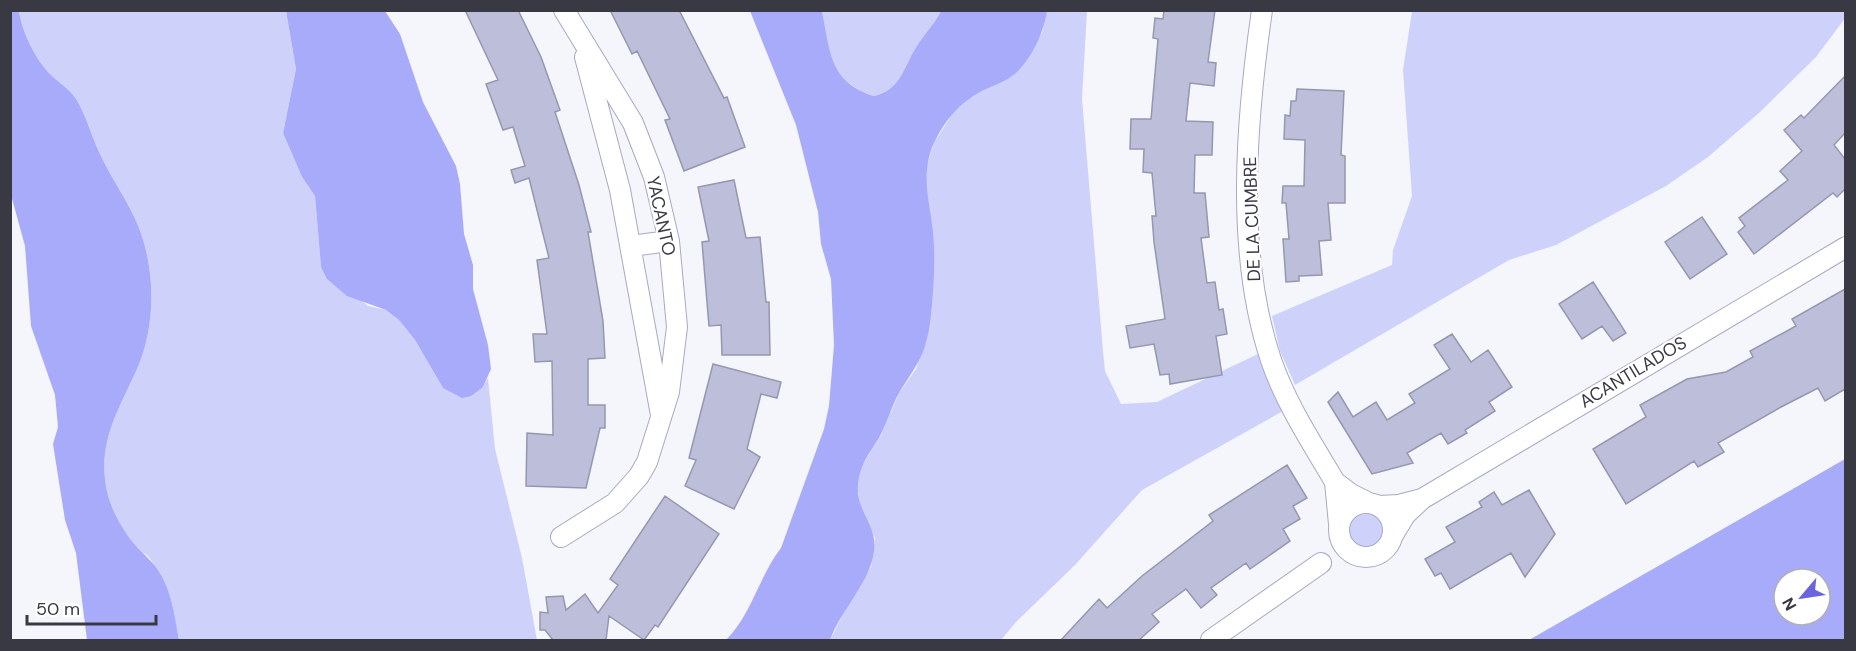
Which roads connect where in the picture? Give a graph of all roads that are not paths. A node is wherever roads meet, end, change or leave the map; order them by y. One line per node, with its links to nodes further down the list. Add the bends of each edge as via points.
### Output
1 (564, 10): 3 (street, YACANTO)
2 (1262, 10): 8 (street, DE LA CUMBRE, via 1250,115 1248,190 1256,300 1271,361)
3 (578, 35): 4 (street, YACANTO, via 633,123 654,177); 5 (street, YACANTO, via 612,158)
4 (669, 241): 5 (street); 7 (street, YACANTO, via 677,327 674,369)
5 (631, 246): 7 (street, YACANTO)
6 (1845, 247): 9 (street, ACANTILADOS)
7 (661, 415): 13 (street, YACANTO, via 650,454 629,489 615,503)
8 (1335, 482): 10 (street); 11 (street)
9 (1422, 499): 10 (street, via 1399,505); 12 (street, via 1405,515)
10 (1374, 505): 11 (street, via 1353,506); 12 (street, via 1390,518)
11 (1339, 528): 14 (street, via 1344,546); 15 (street, via 1329,555)
12 (1393, 535): 14 (street, via 1379,554)
13 (561, 537)
14 (1356, 556): 15 (street)
15 (1321, 563): 16 (street)
16 (1211, 640)

